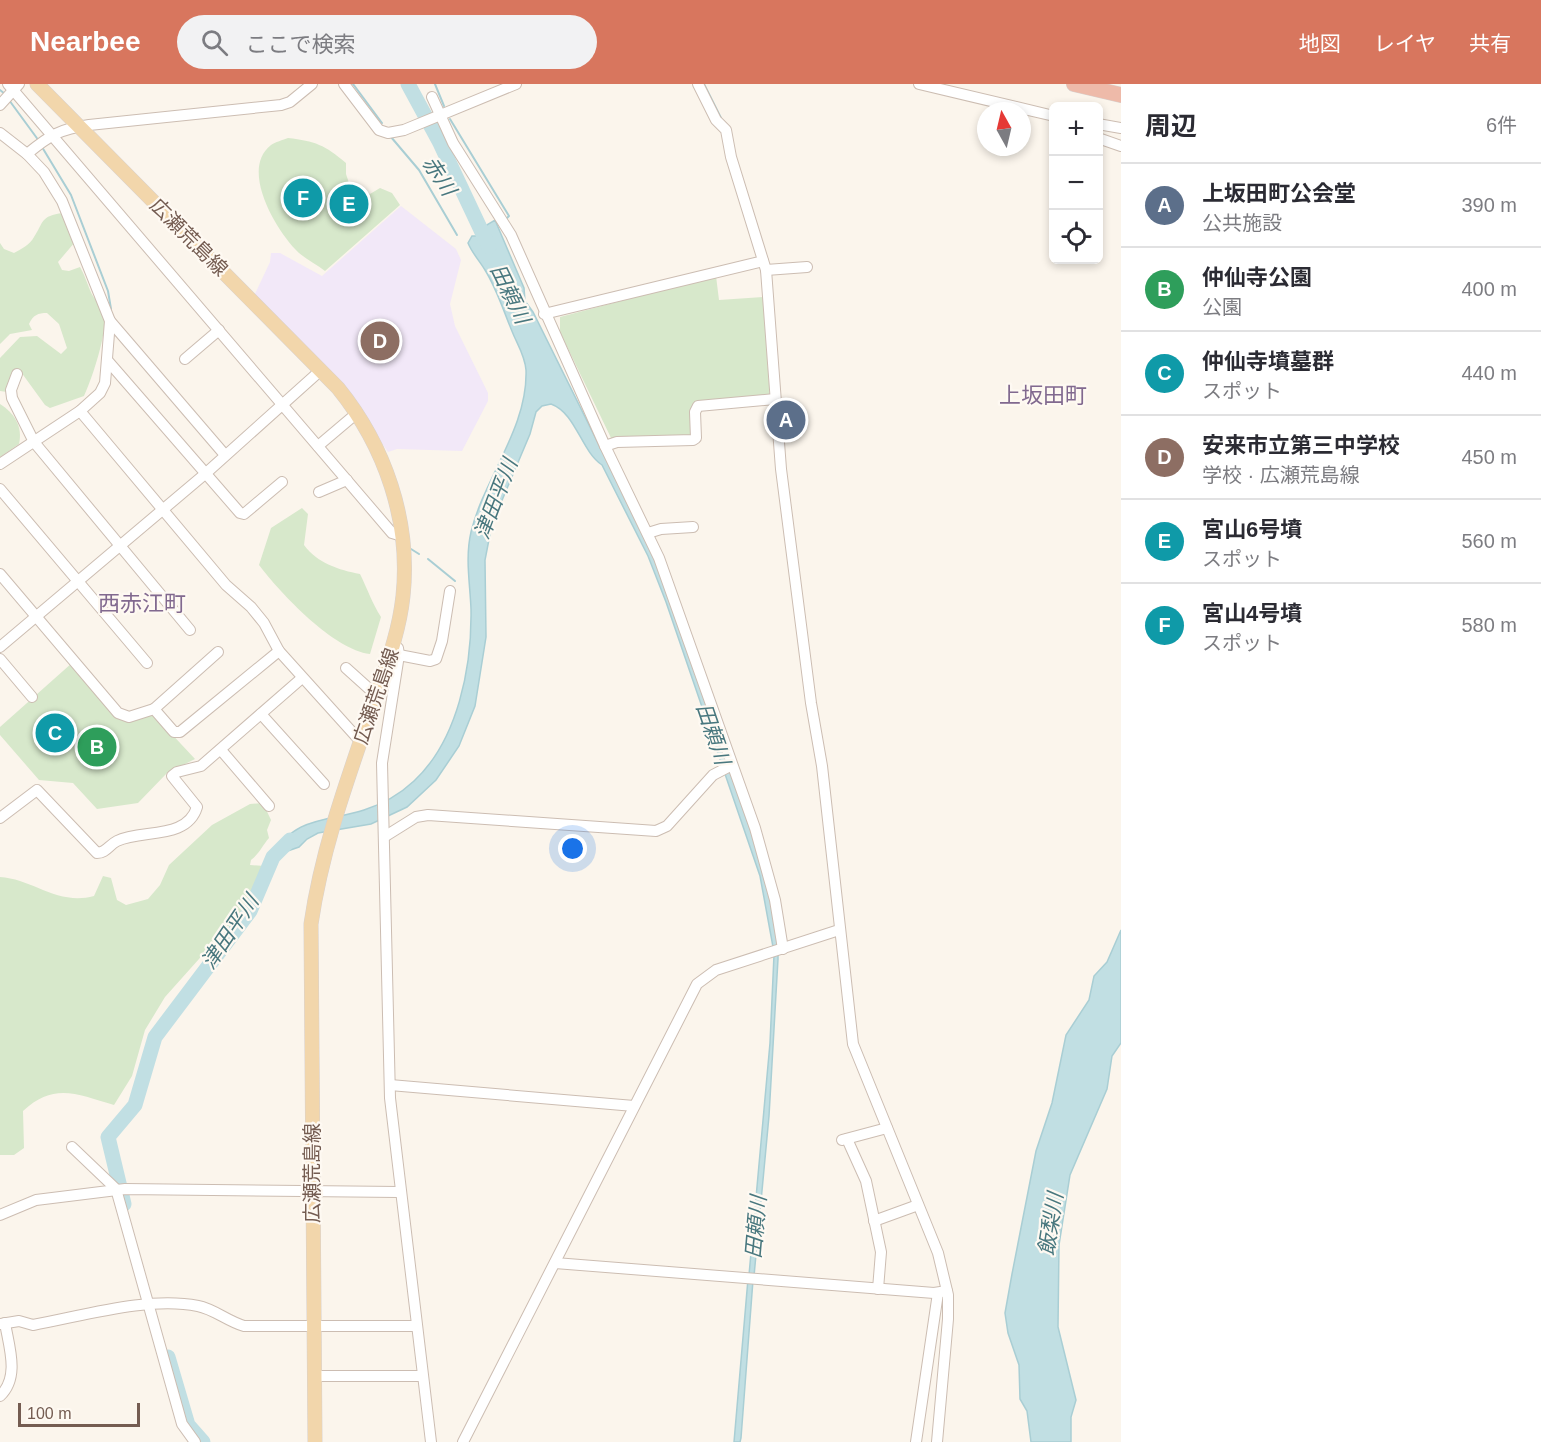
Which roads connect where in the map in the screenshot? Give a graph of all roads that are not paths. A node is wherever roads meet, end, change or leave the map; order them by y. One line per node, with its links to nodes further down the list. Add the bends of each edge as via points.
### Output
1 (38, 84): 17 (main road, 広瀬荒島線)
2 (312, 84): 17 (street, via 281,105)
3 (344, 84): 15 (street, via 379,130 388,133 408,129)
4 (516, 84): 15 (street)
5 (698, 84): 24 (street, via 716,120 726,130 730,157)
6 (919, 84): 14 (street)
7 (1074, 84): 11 (highway)
8 (1097, 84): 10 (highway)
9 (14, 86): 13 (street); 20 (street)
10 (1121, 90)
11 (1121, 95)
12 (432, 97): 15 (street)
13 (0, 105)
14 (1049, 115)
15 (439, 116): 26 (street, via 510,235)
16 (1103, 125): 18 (street)
17 (79, 126): 20 (street); 31 (main road, 広瀬荒島線)
18 (1121, 128)
19 (0, 133): 23 (street)
20 (51, 134): 23 (street); 28 (street)
21 (1103, 140): 22 (street)
22 (1121, 146)
23 (27, 154): 27 (street, via 62,201)
24 (764, 266): 25 (street); 26 (street); 33 (street)
25 (807, 267)
26 (544, 314): 39 (street)
27 (110, 321): 30 (street); 40 (street)
28 (219, 330): 29 (street); 34 (street)
29 (185, 359)
30 (107, 360): 35 (street, via 103,387); 42 (street)
31 (321, 370): 34 (street); 36 (main road, 広瀬荒島線)
32 (17, 374): 37 (street, via 12,398)
33 (775, 399): 39 (street, via 698,406 693,440 617,442); 76 (street)
34 (282, 406): 38 (street); 40 (street)
35 (80, 411): 37 (street); 47 (street)
36 (357, 413): 38 (street); 50 (main road, 広瀬荒島線, via 374,441 392,486)
37 (34, 442): 41 (street); 51 (street)
38 (318, 446): 43 (street)
39 (605, 446): 49 (street)
40 (225, 455): 42 (street)
41 (0, 464)
42 (205, 474): 44 (street, via 244,514); 47 (street)
43 (347, 480): 46 (street); 50 (street, via 392,533)
44 (282, 482)
45 (0, 489): 53 (street)
46 (319, 492)
47 (163, 509): 51 (street); 59 (street, via 226,585 251,607)
48 (693, 527): 49 (street)
49 (648, 533): 71 (street, via 692,645)
50 (402, 536): 58 (main road, 広瀬荒島線, via 403,595)
51 (119, 545): 53 (street); 56 (street)
52 (0, 574): 55 (street)
53 (77, 581): 55 (street); 62 (street)
54 (450, 591): 58 (street, via 436,659 430,661)
55 (36, 617): 57 (street); 67 (street, via 118,713 129,717)
56 (190, 630)
57 (0, 647)
58 (396, 650): 65 (main road, 広瀬荒島線); 75 (street, via 382,757)
59 (279, 651): 64 (street); 67 (street, via 180,732 174,732)
60 (218, 652): 67 (street)
61 (0, 659): 66 (street)
62 (147, 663)
63 (346, 668): 65 (street)
64 (302, 678): 68 (street); 69 (street)
65 (376, 695): 69 (main road, 広瀬荒島線)
66 (32, 698)
67 (154, 709)
68 (261, 714): 70 (street); 72 (street)
69 (361, 742): 83 (main road, 広瀬荒島線, via 327,840 311,924)
70 (222, 750): 73 (street); 74 (street, via 201,766 172,776 197,807 180,827 119,840 101,853 94,852 39,790)
71 (728, 767): 75 (street, via 713,775 667,826 656,831 428,815); 77 (street, via 767,867)
72 (324, 784)
73 (269, 806)
74 (0, 818)
75 (384, 837): 78 (street)
76 (839, 930): 77 (street); 80 (street, via 853,1044)
77 (781, 949): 79 (street, via 716,970 697,984)
78 (390, 1085): 79 (street); 84 (street)
79 (634, 1106): 88 (street)
80 (887, 1128): 85 (street); 87 (street, via 845,1140 864,1176)
81 (72, 1147): 82 (street)
82 (120, 1189): 83 (street); 86 (street, via 36,1200); 91 (street)
83 (312, 1190): 84 (street); 93 (main road, 広瀬荒島線)
84 (399, 1192): 94 (street)
85 (918, 1205): 87 (street); 90 (street, via 938,1253)
86 (0, 1215)
87 (874, 1221): 89 (street, via 881,1252)
88 (555, 1263): 89 (street); 101 (street)
89 (878, 1289): 90 (street)
90 (943, 1292): 102 (street); 103 (street, via 948,1319)
91 (152, 1304): 92 (street, via 33,1325 19,1321); 93 (street, via 198,1306 244,1326); 98 (street, via 182,1424)
92 (3, 1323): 97 (street, via 12,1352 10,1380)
93 (313, 1326): 94 (street); 95 (main road, 広瀬荒島線)
94 (416, 1326): 96 (street)
95 (314, 1376): 96 (street); 99 (main road, 広瀬荒島線)
96 (422, 1376): 100 (street)
97 (0, 1396)
98 (195, 1442)
99 (315, 1442)
100 (431, 1442)
101 (463, 1442)
102 (916, 1442)
103 (937, 1442)

